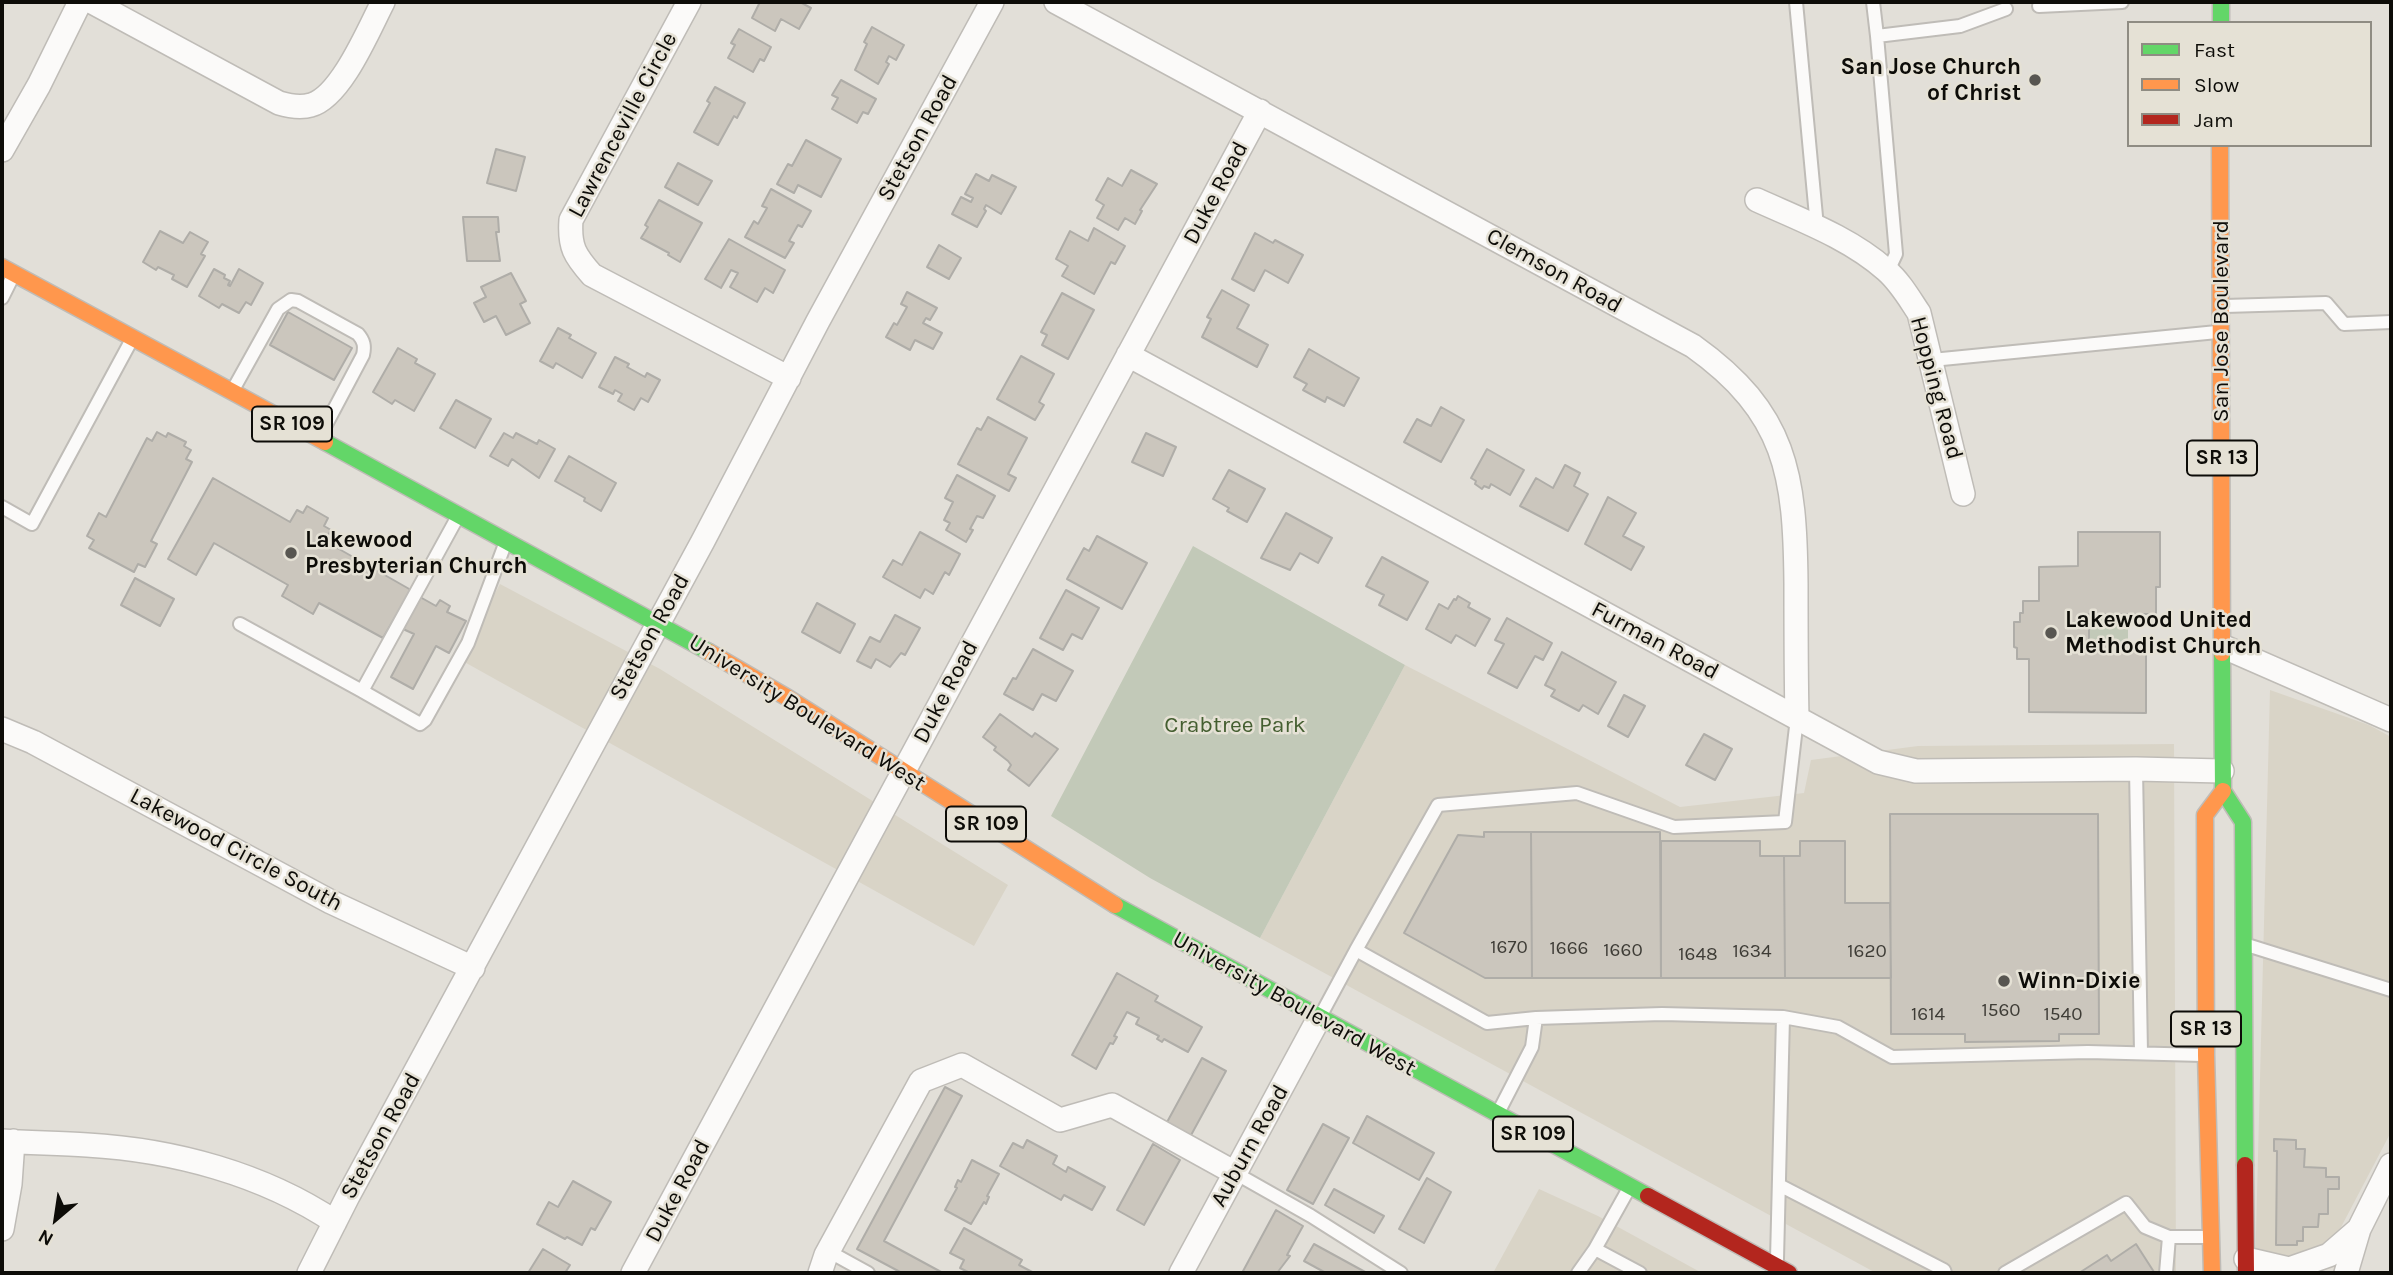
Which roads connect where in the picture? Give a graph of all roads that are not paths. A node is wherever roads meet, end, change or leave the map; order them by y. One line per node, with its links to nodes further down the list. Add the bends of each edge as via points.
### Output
1 (80, 2): 17 (street)
2 (92, 2): 3 (street, via 291,107 311,106 338,86)
3 (383, 2)
4 (689, 2): 29 (street, Lawrenceville Circle, via 571,220 570,237 576,257 592,275)
5 (992, 2): 29 (street, Stetson Road)
6 (1056, 2): 15 (street, Clemson Road)
7 (1796, 2): 19 (lane)
8 (1873, 2): 14 (lane)
9 (2122, 2): 11 (lane)
10 (2221, 2): 13 (main road)
11 (2039, 6)
12 (2006, 9): 14 (lane, via 1961,26)
13 (2221, 21)
14 (1877, 36): 21 (lane, via 1896,254)
15 (1260, 111): 27 (street, Duke Road); 40 (street, Clemson Road, via 1693,346 1746,393 1776,441 1793,503)
16 (2220, 147): 23 (main road, San Jose Boulevard / SR 13)
17 (2, 150)
18 (1757, 200): 19 (street, Hopping Road)
19 (1817, 227): 21 (street, Hopping Road)
20 (8, 271): 22 (lane); 26 (main road, University Boulevard West / SR 109)
21 (1888, 271): 28 (street, Hopping Road, via 1919,313)
22 (2, 298)
23 (2221, 307): 24 (lane, via 2326,303 2344,324); 25 (main road, San Jose Boulevard / SR 13)
24 (2391, 323)
25 (2221, 332): 28 (lane); 38 (main road, San Jose Boulevard / SR 13)
26 (132, 338): 30 (main road, University Boulevard West / SR 109); 33 (lane, via 33,524)
27 (1128, 355): 40 (street, Furman Road); 44 (street, Duke Road)
28 (1932, 360): 32 (street, Hopping Road)
29 (789, 378): 36 (street, Stetson Road)
30 (232, 392): 31 (main road, University Boulevard West / SR 109); 31 (lane, via 278,309 291,300 298,301 363,340 363,355)
31 (319, 439): 34 (main road, University Boulevard West / SR 109)
32 (1963, 494)
33 (2, 507)
34 (459, 514): 35 (main road, University Boulevard West / SR 109); 39 (lane)
35 (506, 540): 36 (main road, University Boulevard West / SR 109); 39 (lane, via 468,643 425,720 420,724)
36 (658, 622): 44 (main road, University Boulevard West / SR 109); 48 (street, Stetson Road)
37 (240, 624): 39 (lane)
38 (2224, 648): 41 (street); 45 (main road, San Jose Boulevard / SR 13)
39 (362, 691)
40 (1797, 718): 43 (street, Furman Road, via 1866,756 1903,769); 47 (lane, via 1785,822 1674,827 1577,793 1438,805)
41 (2391, 720)
42 (2, 729): 48 (street, Lakewood Circle South, via 331,902)
43 (2136, 769): 45 (street, Furman Road); 53 (lane)
44 (902, 772): 51 (main road, University Boulevard West / SR 109, via 1120,908); 71 (street, Duke Road)
45 (2223, 781): 46 (main road, SR 13, via 2242,822); 54 (main road, SR 13, via 2205,815)
46 (2244, 944): 49 (lane); 68 (main road, SR 13)
47 (1356, 950): 51 (lane); 52 (lane, via 1487,1023)
48 (473, 968): 61 (street, Stetson Road)
49 (2391, 990)
50 (1783, 1017): 52 (lane); 53 (lane, via 1838,1027 1892,1058); 59 (lane)
51 (1319, 1018): 55 (main road, University Boulevard West / SR 109); 58 (street, Auburn Road)
52 (1536, 1018): 55 (lane, via 1532,1047)
53 (2141, 1052): 54 (lane)
54 (2206, 1055): 65 (main road, SR 13)
55 (1497, 1114): 60 (main road, University Boulevard West / SR 109)
56 (8, 1141): 61 (street, via 88,1144 159,1154 240,1174 278,1189); 62 (street, via 10,1185)
57 (2391, 1166): 63 (street)
58 (1235, 1173): 67 (street, via 1112,1105 1060,1120 962,1065 921,1081); 74 (street, Auburn Road); 75 (lane)
59 (1779, 1185): 69 (lane); 78 (lane)
60 (1630, 1187): 66 (lane); 69 (main road, University Boulevard West / SR 109)
61 (335, 1222): 70 (street, Stetson Road)
62 (2, 1229)
63 (2359, 1229): 68 (street, via 2329,1255 2289,1269); 82 (street)
64 (2169, 1237): 65 (lane); 79 (lane, via 2146,1227 2126,1203); 80 (lane)
65 (2212, 1237): 81 (main road, SR 13)
66 (1595, 1249): 76 (lane); 77 (lane)
67 (828, 1251): 72 (street); 73 (lane)
68 (2246, 1266)
69 (1780, 1271)
70 (309, 1273)
71 (633, 1273)
72 (820, 1273)
73 (868, 1273)
74 (1181, 1273)
75 (1401, 1273)
76 (1578, 1273)
77 (1640, 1273)
78 (1945, 1273)
79 (2005, 1273)
80 (2166, 1273)
81 (2212, 1273)
82 (2346, 1273)

